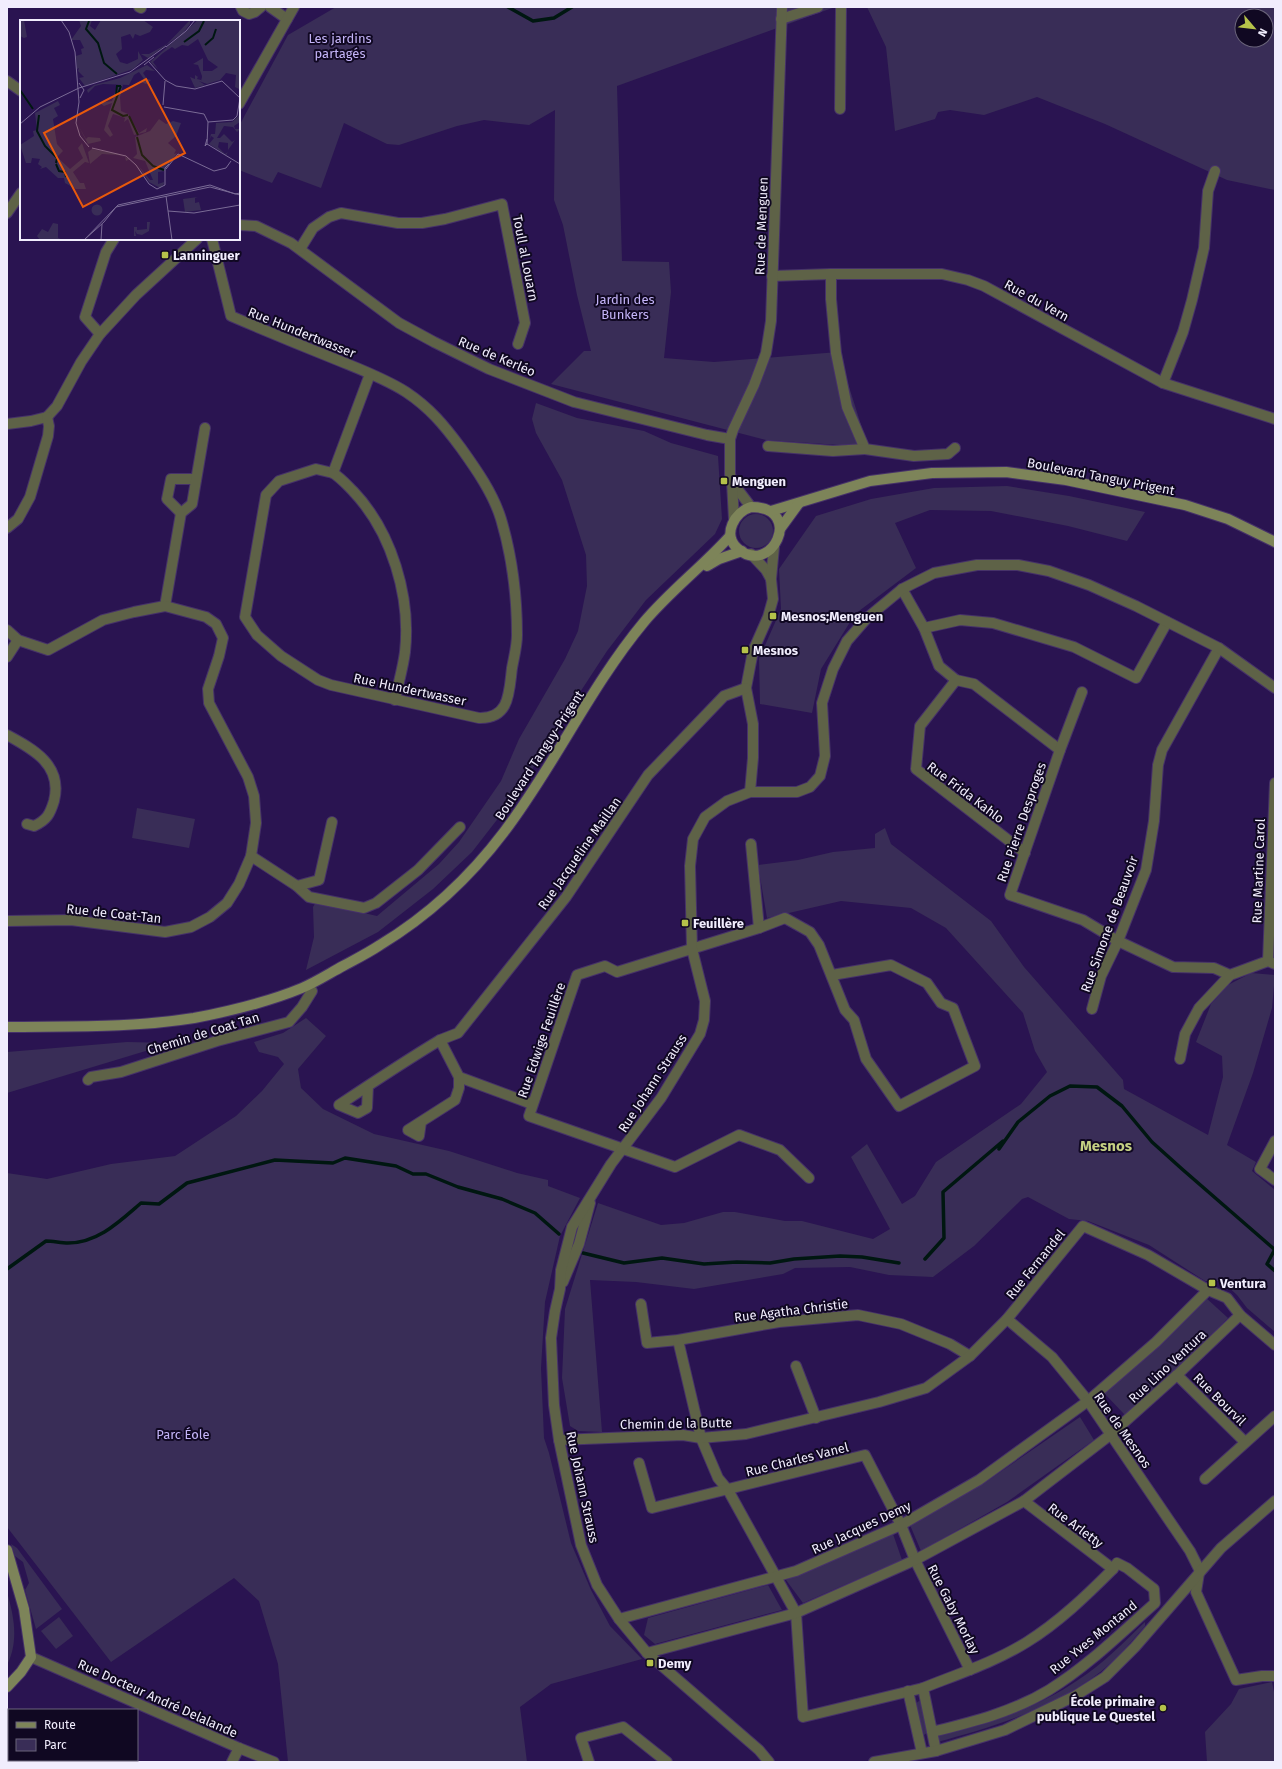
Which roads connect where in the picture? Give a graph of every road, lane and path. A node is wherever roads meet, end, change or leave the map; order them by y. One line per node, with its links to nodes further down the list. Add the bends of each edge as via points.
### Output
1 (240, 7): 2 (street, via 249,14)
2 (261, 7)
3 (270, 7): 8 (street)
4 (294, 7): 8 (street)
5 (782, 7): 9 (street, Rue de Menguen)
6 (818, 7): 9 (street)
7 (841, 7): 13 (street)
8 (287, 19): 12 (street)
9 (781, 19): 23 (street, Rue de Menguen)
10 (7, 81): 11 (street)
11 (20, 90)
12 (240, 102)
13 (840, 109)
14 (1215, 171): 27 (street, via 1208,191 1204,248 1192,300 1183,332)
15 (20, 194): 16 (street)
16 (7, 214)
17 (240, 225): 21 (street, Rue de Kerléo, via 256,226)
18 (113, 240): 24 (street, via 106,252 84,317)
19 (197, 240): 24 (street, via 136,295)
20 (212, 240): 26 (street, Rue Hundertwasser, via 231,316)
21 (300, 248): 25 (street, Toull al Louarn, via 313,228 329,217 341,213 398,223 422,223 502,204 525,323); 32 (street, Rue de Kerléo, via 399,323 489,369 574,402)
22 (831, 274): 23 (street, Rue du Vern); 27 (street, Rue du Vern, via 942,274 968,280 984,286); 35 (street, via 836,353 847,407)
23 (772, 276): 32 (street, Rue de Menguen, via 771,321 766,353)
24 (100, 334): 28 (street, via 57,406)
25 (518, 344)
26 (370, 374): 36 (street); 64 (street, Rue Hundertwasser, via 405,392 429,409 446,428 490,496 500,518 513,570 517,636 509,690 499,714 490,719 479,718)
27 (1162, 383): 29 (street, Rue du Vern)
28 (47, 417): 30 (street); 44 (street, via 48,436 30,497 18,519)
29 (1275, 419)
30 (7, 424)
31 (205, 428): 37 (street)
32 (730, 439): 38 (street)
33 (768, 446): 35 (street, via 833,451)
34 (955, 448): 35 (street, via 948,454 914,456)
35 (864, 449)
36 (333, 473): 64 (street, via 364,502 380,527 392,554 405,604 405,652); 64 (street, Rue Hundertwasser, via 316,469 279,481 266,495 245,617 256,635 281,656 318,680)
37 (196, 479): 42 (street, via 192,504); 42 (street, via 171,479 168,499)
38 (732, 482): 40 (street); 43 (street)
39 (799, 503): 41 (street, Boulevard Tanguy Prigent); 45 (street); 47 (street, Boulevard Tanguy Prigent, via 870,481 932,473 1006,472 1066,480 1185,505 1228,519)
40 (751, 507): 41 (street); 43 (street, via 738,514)
41 (771, 511): 45 (street, via 776,516)
42 (181, 513): 53 (street)
43 (734, 520): 46 (street)
44 (7, 528)
45 (780, 529): 48 (street, via 778,542)
46 (730, 536): 49 (street, via 734,544); 50 (street, Boulevard Tanguy-Prigent)
47 (1275, 542)
48 (774, 547): 49 (street, via 763,554); 51 (street)
49 (746, 553): 50 (street, Boulevard Tanguy-Prigent, via 719,559); 51 (street)
50 (689, 577): 85 (street, Boulevard Tanguy-Prigent, via 645,621 615,659 529,798 479,862 455,888 411,924)
51 (771, 578): 61 (street, via 773,599 753,651)
52 (902, 589): 54 (street, via 934,573 977,565 1018,566 1049,572 1089,585); 55 (street); 68 (street, via 867,618 847,641 833,669 822,703 825,756 820,776 810,787 797,792)
53 (165, 606): 57 (street, Rue de Coat-Tan, via 103,620 48,650); 75 (street, Rue de Coat-Tan, via 206,617 216,624 223,638 208,689 209,703 248,777 254,796 256,822)
54 (1167, 622): 55 (street, via 1136,678 1074,647 993,623 960,620); 58 (street)
55 (924, 628): 60 (street, via 939,666)
56 (7, 630): 57 (street, Rue de Coat-Tan)
57 (18, 640): 59 (street)
58 (1219, 648): 62 (street); 80 (street, Rue Simone de Beauvoir, via 1162,750 1146,870)
59 (7, 657)
60 (956, 680): 66 (street, via 974,684); 74 (street, Rue Frida Kahlo, via 920,726 916,770)
61 (746, 688): 68 (street, via 753,724); 90 (street, Rue Jacqueline Maillan, via 724,696 648,775 566,897 458,1033)
62 (1275, 688)
63 (1082, 692): 66 (street, Rue Pierre Desproges)
64 (396, 700)
65 (7, 735): 70 (street, via 33,749 46,762 54,778 56,792 52,809 45,821 34,826)
66 (1060, 750): 74 (street, Rue Pierre Desproges)
67 (1275, 783): 73 (street, Rue Martine Carol)
68 (750, 792): 81 (street, Rue Johann Strauss, via 728,801 705,817 694,839 690,866)
69 (332, 822): 76 (street, via 319,880)
70 (27, 824)
71 (460, 828): 76 (street, via 418,870 376,903 364,908 309,897)
72 (751, 844): 79 (street)
73 (1273, 847): 77 (street, Rue Martine Carol)
74 (1025, 853): 80 (street, Rue Pierre Desproges, via 1010,895 1083,920)
75 (251, 856): 76 (street); 78 (street, Rue de Coat-Tan, via 239,884 226,903 210,917 191,927 165,932 78,920)
76 (297, 886)
77 (1272, 916): 82 (street, Rue Martine Carol)
78 (7, 921)
79 (759, 928): 81 (street); 83 (street, via 786,918 810,932 819,945)
80 (1118, 941): 84 (street, via 1173,967 1214,968); 86 (street, Rue Simone de Beauvoir, via 1101,976)
81 (692, 949): 95 (street, Rue Edwige Feuillère, via 617,972 605,966 577,975); 98 (street, Rue Johann Strauss, via 705,1001 700,1034 661,1098)
82 (1272, 963): 84 (street)
83 (832, 975): 83 (street, via 845,1010 854,1020 866,1059 899,1106 975,1066 953,1008 941,1003 927,983 892,965)
84 (1230, 975): 91 (street, via 1199,1008 1185,1034)
85 (313, 987): 88 (street, Boulevard Tanguy-Prigent, via 302,988 243,1008 192,1018); 93 (street, Chemin de Coat Tan, via 302,1007 289,1022 217,1041 121,1072 91,1077)
86 (1092, 1009)
87 (7, 1027): 88 (street, Boulevard Tanguy-Prigent)
88 (80, 1027): 89 (street, Boulevard Tanguy-Prigent)
89 (7, 1034)
90 (440, 1040): 92 (street); 94 (street, Rue Jacqueline Maillan)
91 (1180, 1059)
92 (458, 1077): 95 (street); 96 (street, via 459,1088 455,1100)
93 (88, 1080)
94 (368, 1086)
95 (532, 1104): 98 (street, Rue Edwige Feuillère, via 529,1116)
96 (421, 1122)
97 (1275, 1141): 100 (street, via 1260,1169)
98 (624, 1148): 99 (street, via 675,1167 739,1135 780,1150); 115 (street, Rue Johann Strauss, via 593,1193 579,1244 560,1289 555,1311 551,1338)
99 (809, 1178)
100 (1275, 1180)
101 (1208, 1290): 103 (street, via 1227,1298); 104 (street, Rue Fernandel, via 1148,1255 1083,1226); 110 (street, Rue Lino Ventura, via 1156,1342)
102 (641, 1304): 105 (street, Rue Agatha Christie, via 647,1343)
103 (1240, 1315): 106 (street); 109 (street, Rue Lino Ventura)
104 (1007, 1319): 107 (street, Chemin de la Butte); 110 (street, Rue de Mesnos, via 1052,1357)
105 (678, 1340): 107 (street, Rue Agatha Christie, via 779,1322 858,1315 901,1324 950,1344); 114 (street)
106 (1275, 1344)
107 (970, 1356): 112 (street, Chemin de la Butte, via 926,1388)
108 (796, 1366): 112 (street)
109 (1177, 1375): 113 (street, Rue Lino Ventura); 116 (street, Rue Bourvil)
110 (1088, 1401): 113 (street, Rue de Mesnos); 122 (street, Rue Jacques Demy, via 979,1480)
111 (1275, 1416): 116 (street, Rue Bourvil)
112 (816, 1418): 114 (street, Chemin de la Butte, via 746,1434)
113 (1110, 1435): 120 (street); 126 (street, Rue de Mesnos, via 1190,1551)
114 (702, 1438): 115 (street, Chemin de la Butte, via 683,1435); 119 (street, via 718,1478)
115 (558, 1440): 129 (street, Rue Johann Strauss, via 581,1545 597,1585)
116 (1245, 1442): 118 (street, Rue Bourvil)
117 (639, 1463): 119 (street, Rue Charles Vanel, via 652,1508)
118 (1205, 1479)
119 (728, 1490): 122 (street, Rue Charles Vanel, via 865,1455); 127 (street)
120 (1024, 1501): 124 (street); 125 (street, Rue Arletty)
121 (1274, 1504): 126 (street, via 1221,1548)
122 (901, 1525): 124 (street, Rue Gaby Morlay); 127 (street, Rue Jacques Demy)
123 (7, 1550): 131 (street, via 24,1609)
124 (915, 1560): 128 (street); 132 (street, Rue Gaby Morlay)
125 (1113, 1569): 132 (street, via 1066,1615 1027,1642); 137 (street, Rue Yves Montand, via 1117,1563 1154,1589 1155,1603 1086,1664 1049,1690 981,1720)
126 (1200, 1571): 133 (street, via 1196,1592 1236,1680); 139 (street, via 1135,1647 1099,1680 1075,1696 1005,1730)
127 (776, 1578): 128 (street); 129 (street, Rue Jacques Demy)
128 (796, 1613): 130 (street); 136 (street, via 803,1717)
129 (619, 1619): 130 (street, Rue Johann Strauss)
130 (647, 1653): 145 (street, Rue Johann Strauss, via 760,1750)
131 (31, 1657): 134 (street); 138 (street, Rue Docteur André Delalande)
132 (970, 1670): 135 (street)
133 (1275, 1676)
134 (7, 1686)
135 (923, 1688): 136 (street); 137 (street)
136 (908, 1691): 140 (street)
137 (932, 1732): 139 (street)
138 (239, 1748): 141 (street); 142 (street, Rue Docteur André Delalande)
139 (936, 1750): 140 (street)
140 (922, 1753): 146 (street)
141 (232, 1762)
142 (274, 1762)
143 (589, 1762): 144 (street, via 581,1738 622,1727)
144 (667, 1762)
145 (768, 1762)
146 (874, 1762)

